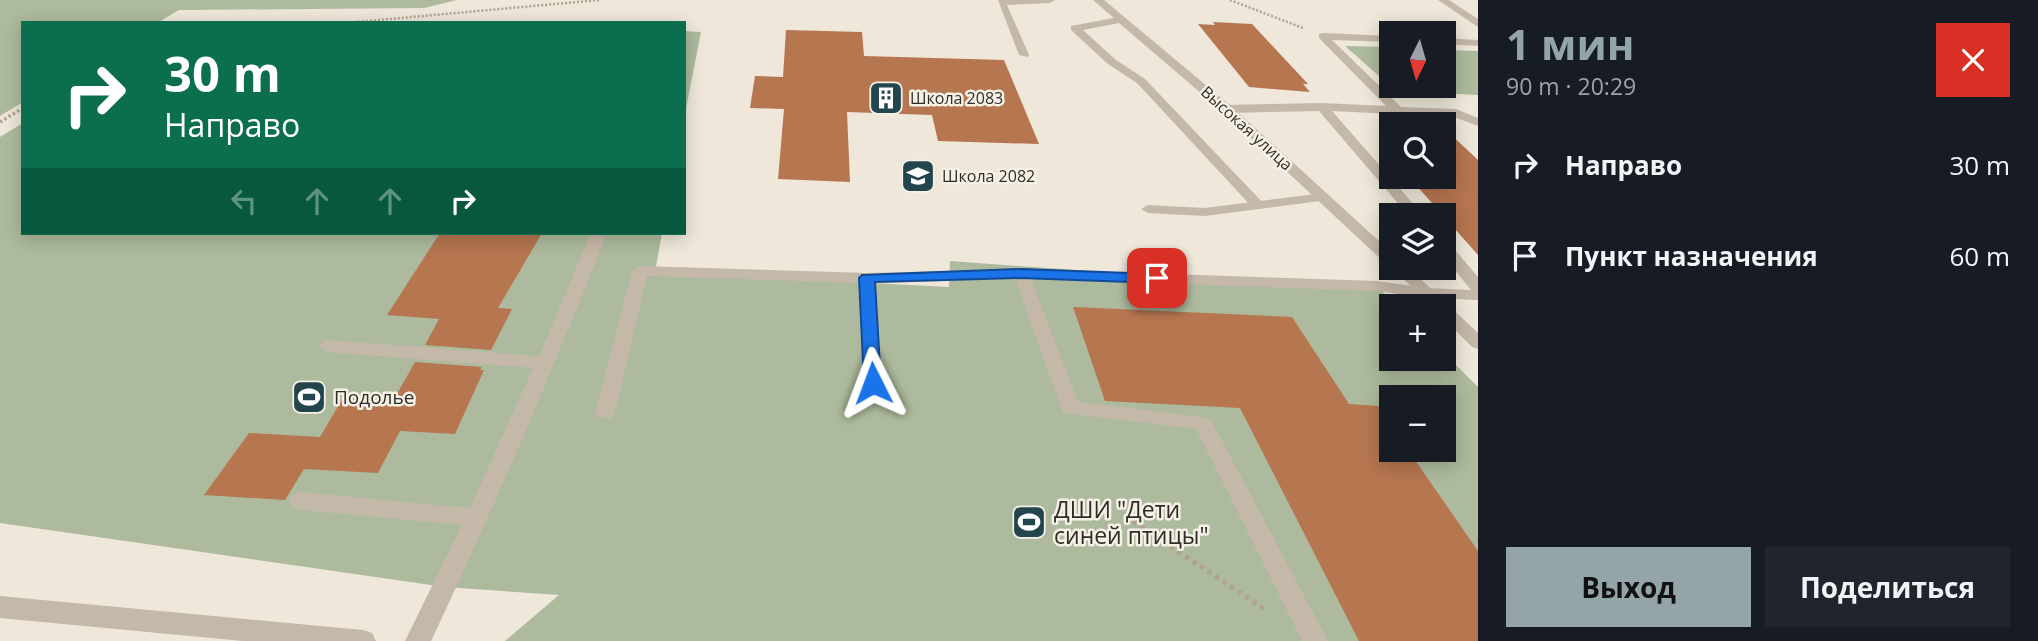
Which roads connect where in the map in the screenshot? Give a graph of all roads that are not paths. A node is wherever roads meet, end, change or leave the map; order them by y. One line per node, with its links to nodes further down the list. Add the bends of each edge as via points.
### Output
1 (1051, 0): 9 (street, via 1001,2)
2 (1098, 0): 4 (street, Высокая улица)
3 (1443, 0): 5 (street)
4 (1121, 19): 13 (street, Высокая улица); 18 (street, via 1075,28 1112,62 1141,80)
5 (1478, 24)
6 (1379, 38): 10 (street, via 1323,36)
7 (1456, 42): 8 (street)
8 (1478, 43)
9 (1024, 55)
10 (1379, 92)
11 (1385, 98): 14 (street)
12 (1322, 107): 13 (street); 14 (street); 17 (street)
13 (1227, 109): 16 (street, Высокая улица)
14 (1397, 110): 15 (street, via 1456,113)
15 (1478, 122)
16 (1323, 197): 18 (street); 21 (street, Высокая улица)
17 (1406, 203)
18 (1258, 205): 19 (street, via 1205,212)
19 (1148, 209)
20 (598, 235): 32 (street)
21 (1379, 249)
22 (1456, 261): 26 (street)
23 (1021, 274): 24 (street); 27 (street, via 1377,286); 40 (street, via 1070,408 1203,423)
24 (867, 278): 33 (street); 34 (street, via 640,271)
25 (1413, 280): 27 (street)
26 (1478, 287)
27 (1427, 293): 28 (street)
28 (1478, 295)
29 (1456, 322): 30 (street)
30 (1478, 343)
31 (326, 346): 32 (street)
32 (547, 363): 36 (street)
33 (873, 383)
34 (605, 414)
35 (300, 501): 36 (street)
36 (478, 518): 39 (street)
37 (0, 607): 38 (street)
38 (363, 641)
39 (418, 641)
40 (1315, 641)

